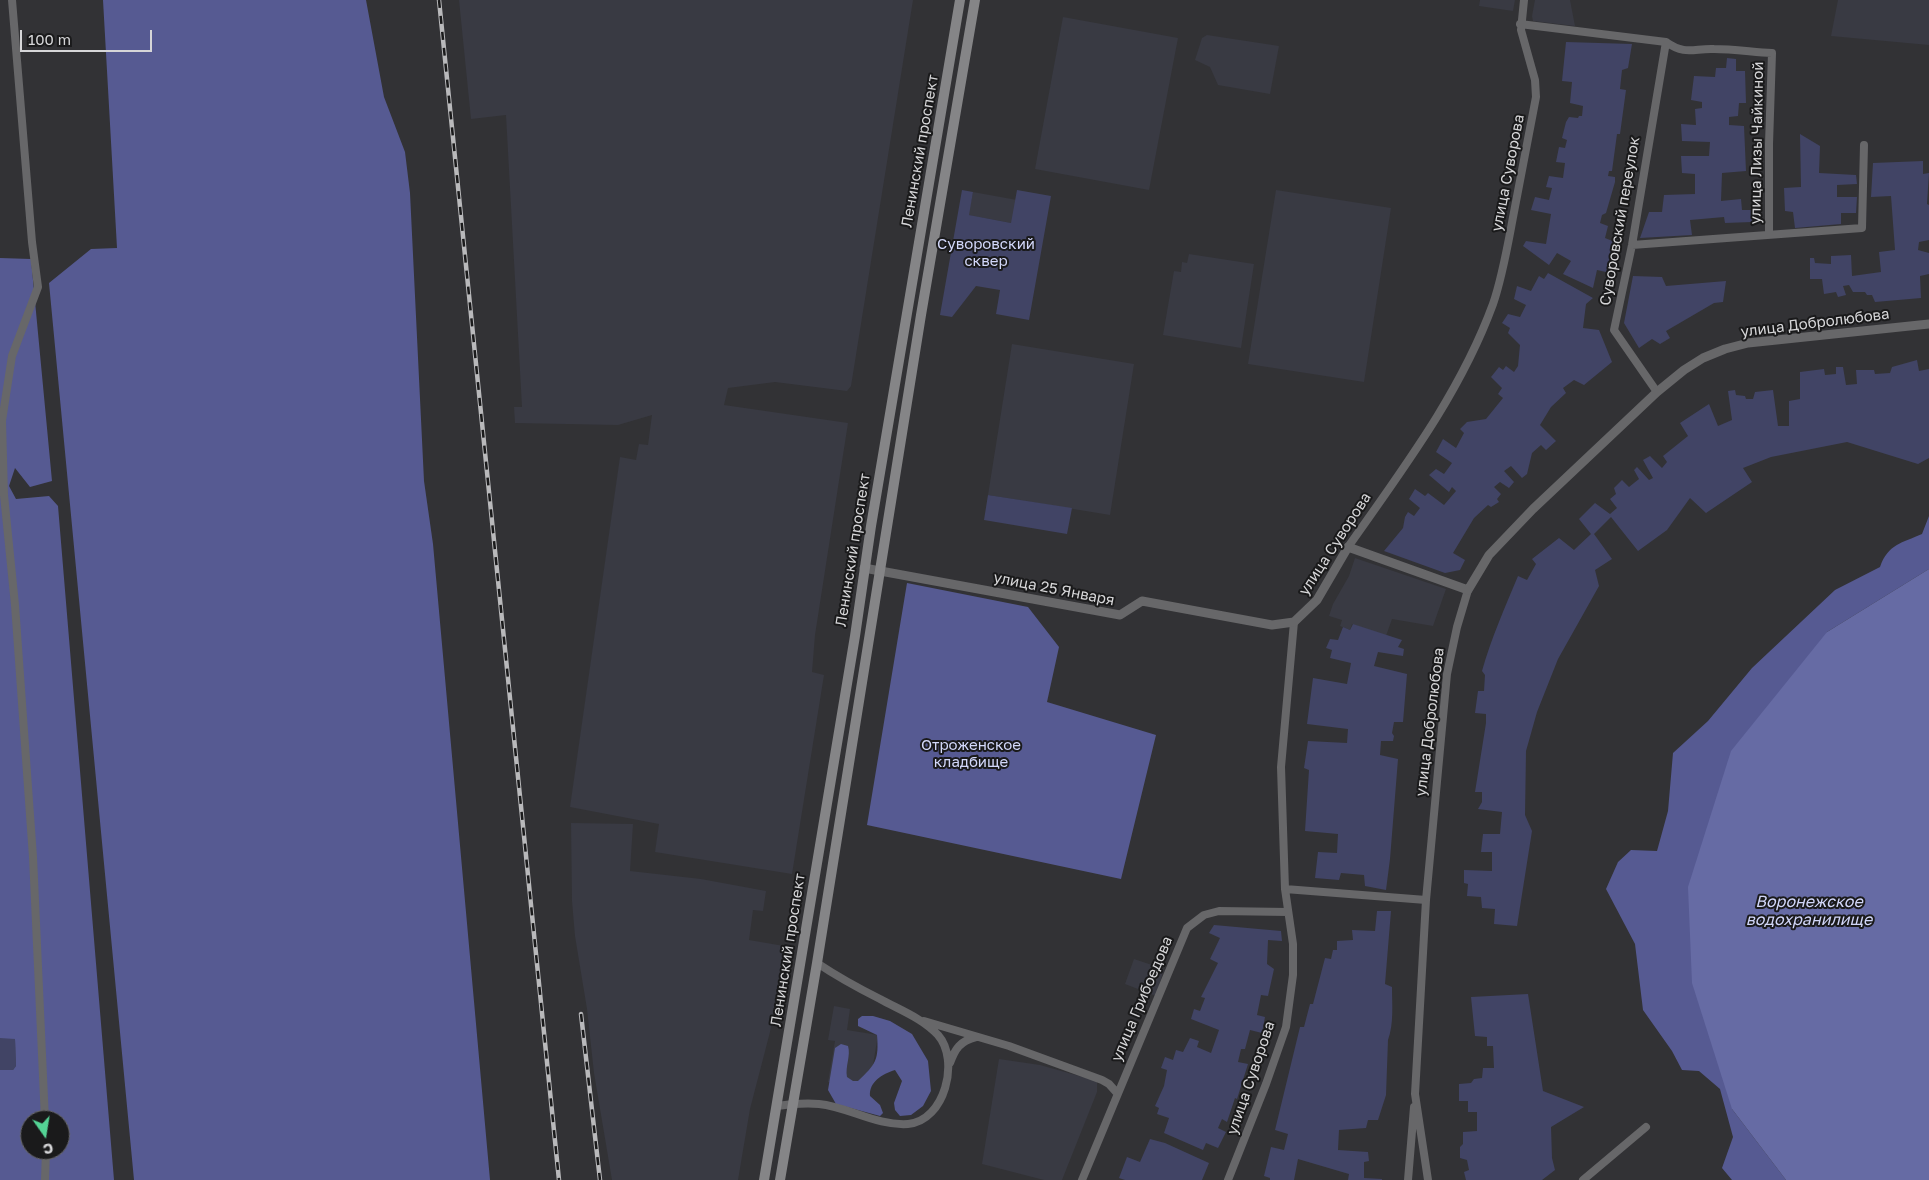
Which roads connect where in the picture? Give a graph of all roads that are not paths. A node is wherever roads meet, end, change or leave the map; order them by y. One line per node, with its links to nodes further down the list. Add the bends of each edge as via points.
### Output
1 (12, 0): 29 (street, via 38,287 12,356 2,430 4,495 33,857)
2 (960, 0): 13 (main road, Ленинский проспект)
3 (975, 0): 14 (main road, Ленинский проспект)
4 (1524, 0): 5 (street, улица Суворова)
5 (1520, 24): 6 (street); 12 (street, улица Суворова, via 1535,80 1536,97 1508,246 1493,303 1449,396)
6 (1666, 42): 8 (street, улица Лизы Чайкиной, via 1691,51 1711,48 1772,54); 9 (street, Суворовский переулок)
7 (1864, 145): 8 (street, via 1862,228)
8 (1769, 234): 9 (street)
9 (1632, 245): 11 (street, Суворовский переулок, via 1614,330)
10 (1929, 324): 11 (street, улица Добролюбова, via 1725,349 1684,370)
11 (1657, 392): 15 (street, улица Добролюбова, via 1527,516 1490,555)
12 (1348, 547): 15 (street); 16 (street, улица Суворова, via 1317,600)
13 (864, 568): 14 (street, улица 25 Января); 20 (main road, Ленинский проспект)
14 (879, 571): 16 (street, улица 25 Января, via 1120,616 1142,601 1272,625); 21 (main road, Ленинский проспект)
15 (1468, 590): 18 (street, улица Добролюбова, via 1447,674)
16 (1294, 622): 17 (street, улица Суворова, via 1281,767)
17 (1286, 889): 18 (street); 19 (street, улица Суворова)
18 (1426, 900): 26 (street, улица Добролюбова)
19 (1288, 912): 25 (street, улица Грибоедова, via 1219,910 1204,915 1188,928); 36 (street, улица Суворова, via 1293,944 1286,1027)
20 (806, 930): 21 (main road, via 810,940 807,960); 28 (main road, Ленинский проспект)
21 (817, 963): 22 (street); 27 (main road, Ленинский проспект)
22 (923, 1021): 23 (street); 24 (street, via 944,1045)
23 (976, 1037): 24 (street, via 961,1043); 25 (street, via 1102,1080)
24 (948, 1066): 27 (street, via 946,1082 935,1108 914,1123 882,1122 820,1104)
25 (1117, 1093): 35 (street, улица Грибоедова)
26 (1415, 1094): 37 (street); 38 (street, улица Добролюбова)
27 (794, 1104): 28 (street); 34 (main road, Ленинский проспект)
28 (777, 1106): 33 (main road, Ленинский проспект)
29 (45, 1110)
30 (1646, 1127): 39 (street)
31 (47, 1160): 32 (street)
32 (45, 1180)
33 (764, 1180)
34 (780, 1180)
35 (1082, 1180)
36 (1228, 1180)
37 (1408, 1180)
38 (1428, 1180)
39 (1583, 1180)

